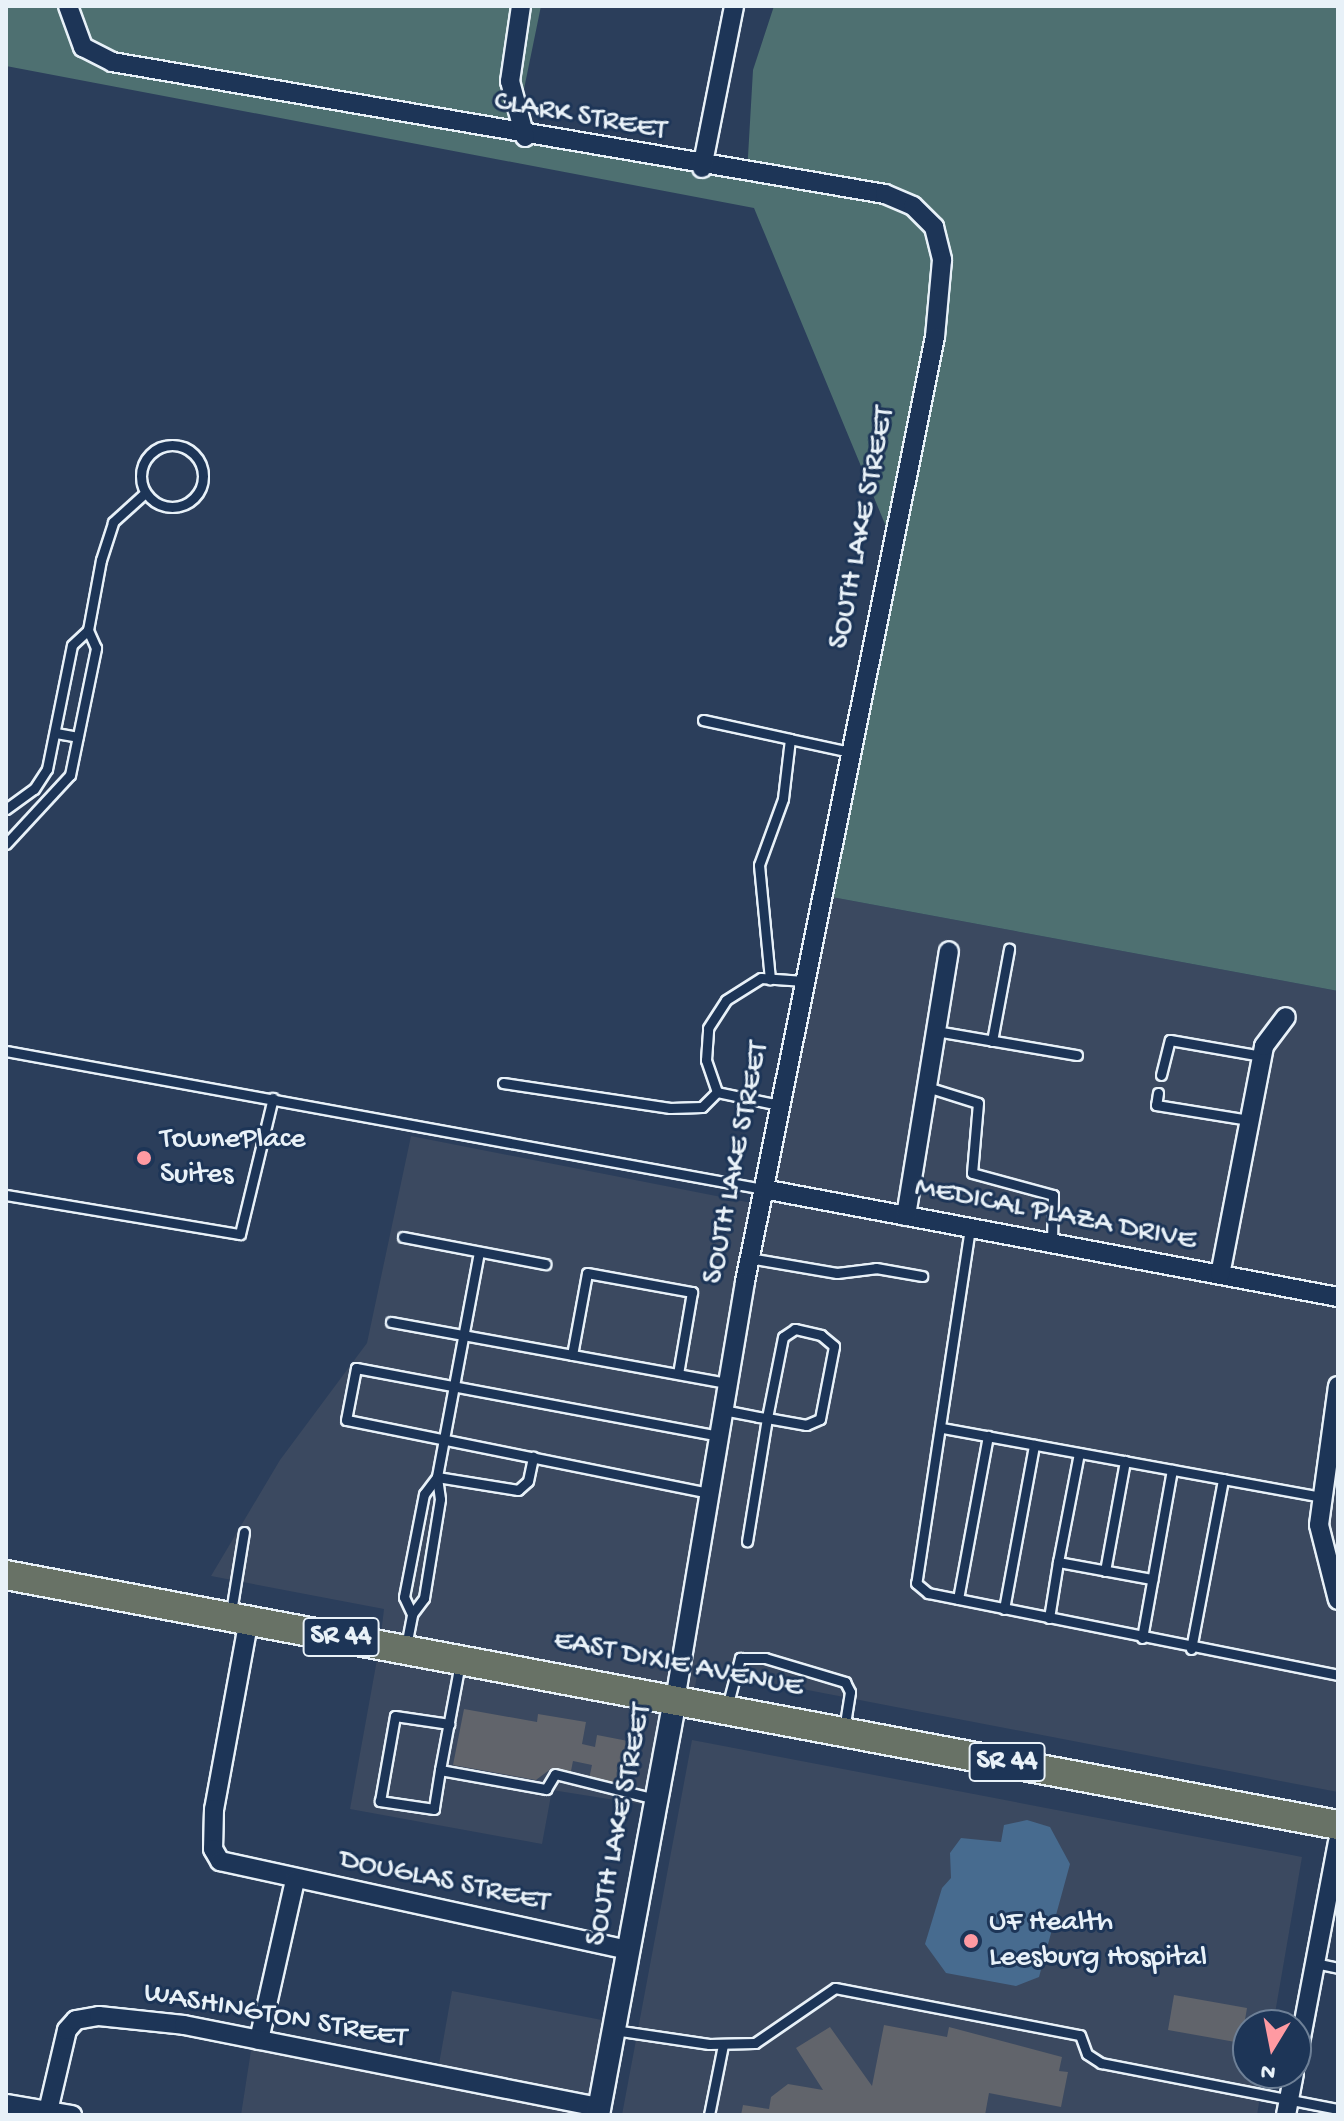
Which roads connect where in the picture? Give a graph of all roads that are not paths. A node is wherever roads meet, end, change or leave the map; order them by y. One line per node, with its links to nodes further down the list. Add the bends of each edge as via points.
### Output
1 (68, 6): 4 (street, CLARK STREET, via 74,33 98,57)
2 (521, 6): 4 (street, via 510,81)
3 (734, 6): 5 (street)
4 (525, 137): 5 (street, CLARK STREET)
5 (702, 168): 6 (street, CLARK STREET, via 885,194 913,206)
6 (934, 227): 13 (street, SOUTH LAKE STREET, via 942,260 935,337)
7 (145, 493): 7 (lane, via 162,506 184,505 200,491 199,461 175,445 156,449 140,474); 8 (lane, via 113,522)
8 (88, 630): 10 (lane, via 72,645); 11 (lane, via 96,648)
9 (703, 720): 12 (lane)
10 (56, 733): 11 (lane); 14 (lane, via 34,789)
11 (78, 737): 15 (lane, via 70,775 57,795)
12 (790, 739): 13 (lane); 18 (lane, via 783,799 759,865)
13 (850, 752): 19 (street, SOUTH LAKE STREET)
14 (6, 809)
15 (6, 844)
16 (1009, 949): 22 (lane)
17 (949, 951): 21 (street)
18 (770, 979): 19 (lane); 29 (lane, via 726,1000 708,1028 706,1060)
19 (804, 981): 32 (street, SOUTH LAKE STREET)
20 (1286, 1017): 25 (street, via 1270,1032)
21 (936, 1031): 22 (lane); 28 (street)
22 (992, 1041): 24 (lane)
23 (6, 1051): 31 (lane)
24 (1077, 1055)
25 (1262, 1056): 26 (lane, via 1170,1040); 33 (street)
26 (1161, 1075)
27 (503, 1083): 29 (lane, via 670,1108 702,1107)
28 (927, 1087): 36 (street); 39 (lane, via 978,1103 972,1173 1053,1195)
29 (717, 1092): 32 (lane)
30 (1158, 1093): 33 (lane, via 1156,1105)
31 (273, 1098): 34 (lane); 35 (lane, via 240,1234)
32 (779, 1105): 34 (street, SOUTH LAKE STREET)
33 (1249, 1120): 43 (street)
34 (763, 1189): 36 (street, MEDICAL PLAZA DRIVE); 41 (street, SOUTH LAKE STREET)
35 (6, 1195)
36 (906, 1216): 37 (street, MEDICAL PLAZA DRIVE)
37 (970, 1228): 39 (street, MEDICAL PLAZA DRIVE); 55 (lane, via 939,1399)
38 (403, 1237): 40 (lane)
39 (1052, 1243): 43 (street, MEDICAL PLAZA DRIVE)
40 (479, 1252): 42 (lane); 47 (lane)
41 (749, 1258): 44 (lane, via 837,1273 876,1268); 50 (street, SOUTH LAKE STREET)
42 (545, 1264)
43 (1220, 1275): 45 (street, MEDICAL PLAZA DRIVE)
44 (922, 1276)
45 (1338, 1297)
46 (391, 1322): 47 (lane)
47 (464, 1336): 48 (lane); 52 (lane)
48 (572, 1355): 49 (lane); 49 (lane, via 587,1273 692,1292)
49 (678, 1374): 50 (lane)
50 (728, 1383): 53 (street, SOUTH LAKE STREET)
51 (1338, 1386): 56 (street)
52 (454, 1387): 57 (lane); 59 (lane); 59 (lane, via 356,1368 346,1420)
53 (723, 1410): 54 (lane); 57 (street, SOUTH LAKE STREET)
54 (767, 1418): 54 (lane, via 806,1425 820,1419 834,1346 821,1335 795,1329 783,1337); 72 (lane)
55 (942, 1428): 58 (lane); 77 (lane, via 916,1583)
56 (1334, 1428): 68 (street)
57 (719, 1436): 67 (street, SOUTH LAKE STREET)
58 (988, 1436): 60 (lane); 77 (lane)
59 (444, 1439): 62 (lane); 65 (lane)
60 (1034, 1445): 61 (lane); 79 (lane)
61 (1079, 1453): 63 (lane); 73 (lane)
62 (533, 1457): 65 (lane, via 528,1481 518,1490); 67 (lane)
63 (1125, 1461): 64 (lane); 74 (lane)
64 (1172, 1470): 66 (lane); 76 (lane)
65 (437, 1477): 69 (lane, via 424,1494); 70 (lane)
66 (1223, 1479): 68 (lane); 85 (lane)
67 (709, 1493): 88 (street, SOUTH LAKE STREET)
68 (1321, 1497): 78 (street, via 1320,1542)
69 (419, 1524): 70 (lane); 80 (lane, via 404,1597)
70 (435, 1527): 80 (lane, via 424,1598)
71 (244, 1532): 81 (lane)
72 (747, 1541)
73 (1058, 1562): 74 (lane); 82 (lane)
74 (1105, 1571): 76 (lane)
75 (6, 1575): 81 (main road, EAST DIXIE AVENUE / SR 44)
76 (1152, 1579): 83 (lane)
77 (958, 1599): 79 (lane)
78 (1338, 1600)
79 (1004, 1609): 82 (lane)
80 (412, 1614): 84 (lane)
81 (240, 1618): 84 (main road, EAST DIXIE AVENUE / SR 44); 96 (street, DOUGLAS STREET, via 213,1849 220,1861)
82 (1049, 1618): 83 (lane)
83 (1142, 1638): 85 (lane)
84 (406, 1649): 86 (main road, EAST DIXIE AVENUE / SR 44)
85 (1191, 1649): 87 (lane)
86 (461, 1659): 88 (main road, EAST DIXIE AVENUE / SR 44); 90 (lane)
87 (1338, 1675)
88 (675, 1700): 89 (main road, EAST DIXIE AVENUE / SR 44); 93 (street, SOUTH LAKE STREET)
89 (726, 1709): 91 (main road, EAST DIXIE AVENUE / SR 44); 91 (lane, via 740,1658 765,1658 845,1682 850,1692)
90 (449, 1724): 92 (lane); 92 (lane, via 395,1716 380,1801 434,1809)
91 (844, 1732): 94 (main road, EAST DIXIE AVENUE / SR 44)
92 (440, 1770): 93 (lane, via 546,1789 555,1774)
93 (656, 1799): 97 (street, SOUTH LAKE STREET)
94 (1338, 1825)
95 (1338, 1842): 98 (street)
96 (295, 1880): 97 (street, DOUGLAS STREET); 102 (street)
97 (628, 1950): 101 (street, SOUTH LAKE STREET)
98 (1315, 1963): 99 (lane); 100 (street)
99 (1338, 1968)
100 (1306, 2009)
101 (614, 2030): 103 (lane); 108 (street, SOUTH LAKE STREET)
102 (259, 2040): 107 (street, WASHINGTON STREET, via 142,2020 83,2017 67,2030); 108 (street, WASHINGTON STREET)
103 (723, 2045): 105 (lane, via 755,2043 835,1988 1080,2035 1087,2054 1101,2063); 110 (lane)
104 (6, 2104): 107 (street)
105 (1288, 2107): 106 (lane)
106 (1338, 2109)
107 (48, 2111): 109 (street)
108 (599, 2111)
109 (72, 2115)
110 (709, 2115)

